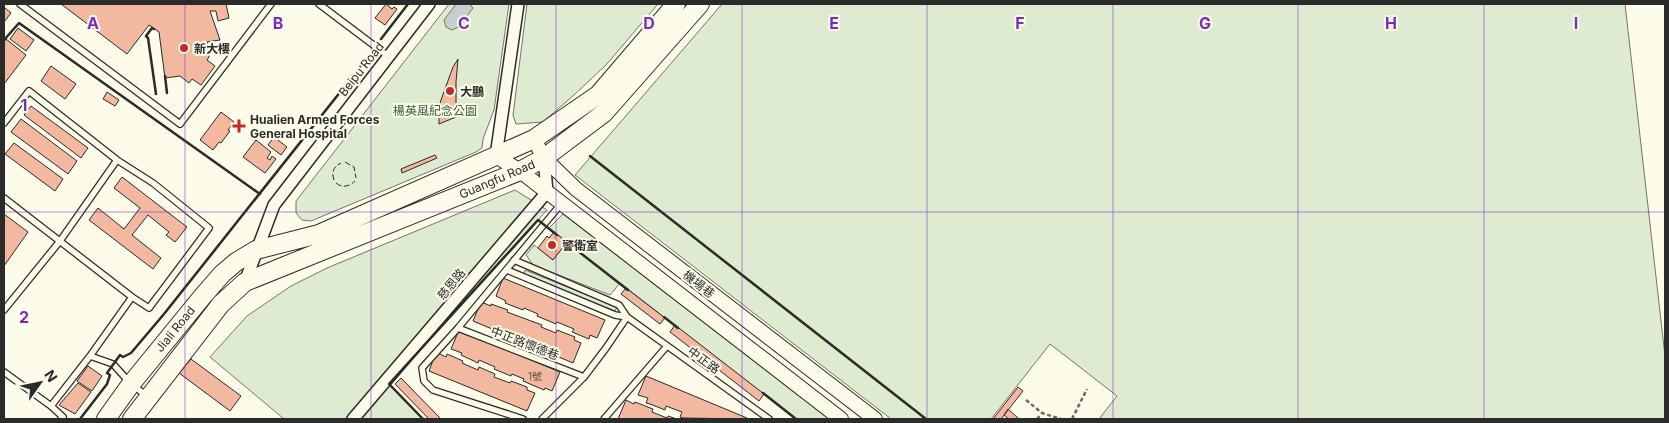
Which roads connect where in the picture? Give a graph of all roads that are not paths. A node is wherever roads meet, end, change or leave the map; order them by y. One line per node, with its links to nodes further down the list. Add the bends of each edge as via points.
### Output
1 (20, 4): 2 (lane, via 180,124)
2 (271, 4)
3 (319, 4): 8 (lane)
4 (429, 4): 8 (street, Beipu Road)
5 (518, 4): 11 (street)
6 (676, 4): 10 (main road, Guangfu Road, via 598,95)
7 (700, 4): 12 (main road, Guangfu Road, via 604,113)
8 (388, 56): 21 (street, Beipu Road, via 274,205)
9 (4, 123): 13 (lane, via 29,90)
10 (534, 139): 11 (main road, Guangfu Road); 12 (street, 機場巷)
11 (496, 156): 14 (street, 機場巷); 21 (main road, Guangfu Road, via 320,234)
12 (544, 158): 14 (main road, Guangfu Road); 15 (street); 18 (street, 機場巷, via 576,190)
13 (117, 160): 19 (lane); 25 (lane, via 153,183 210,228 149,308)
14 (520, 171): 15 (street, 機場巷); 24 (main road, Guangfu Road)
15 (547, 192): 17 (street, 機場巷); 39 (street, 慈恩路)
16 (4, 198): 19 (lane)
17 (561, 204): 20 (street, 機場巷); 22 (lane)
18 (629, 230): 20 (street); 45 (street, 機場巷)
19 (60, 240): 25 (lane); 26 (lane)
20 (617, 247): 44 (street, 機場巷)
21 (256, 250): 24 (street, Beipu Road); 33 (main road, Jiali Road, via 222,274)
22 (514, 260): 23 (lane); 27 (lane, 中正路, via 618,305)
23 (506, 270): 27 (lane, 中正路, via 615,315); 28 (lane)
24 (245, 282): 34 (main road, Jiali Road, via 221,304)
25 (132, 297): 30 (lane)
26 (4, 310)
27 (628, 317): 29 (lane, 中正路); 32 (lane)
28 (458, 328): 32 (lane, 中正路懷德巷); 40 (lane, via 422,368 424,381 433,390)
29 (667, 346): 42 (lane); 43 (lane, 中正路)
30 (90, 356): 33 (lane, via 113,364); 35 (lane)
31 (4, 372): 35 (lane)
32 (584, 377): 41 (lane)
33 (131, 384): 34 (lane); 37 (main road, Jiali Road)
34 (149, 397): 38 (main road, Jiali Road)
35 (51, 406): 36 (lane, via 63,417)
36 (61, 419)
37 (106, 419)
38 (132, 419)
39 (353, 419)
40 (523, 419)
41 (542, 419)
42 (604, 419)
43 (769, 419)
44 (841, 419)
45 (875, 419)

